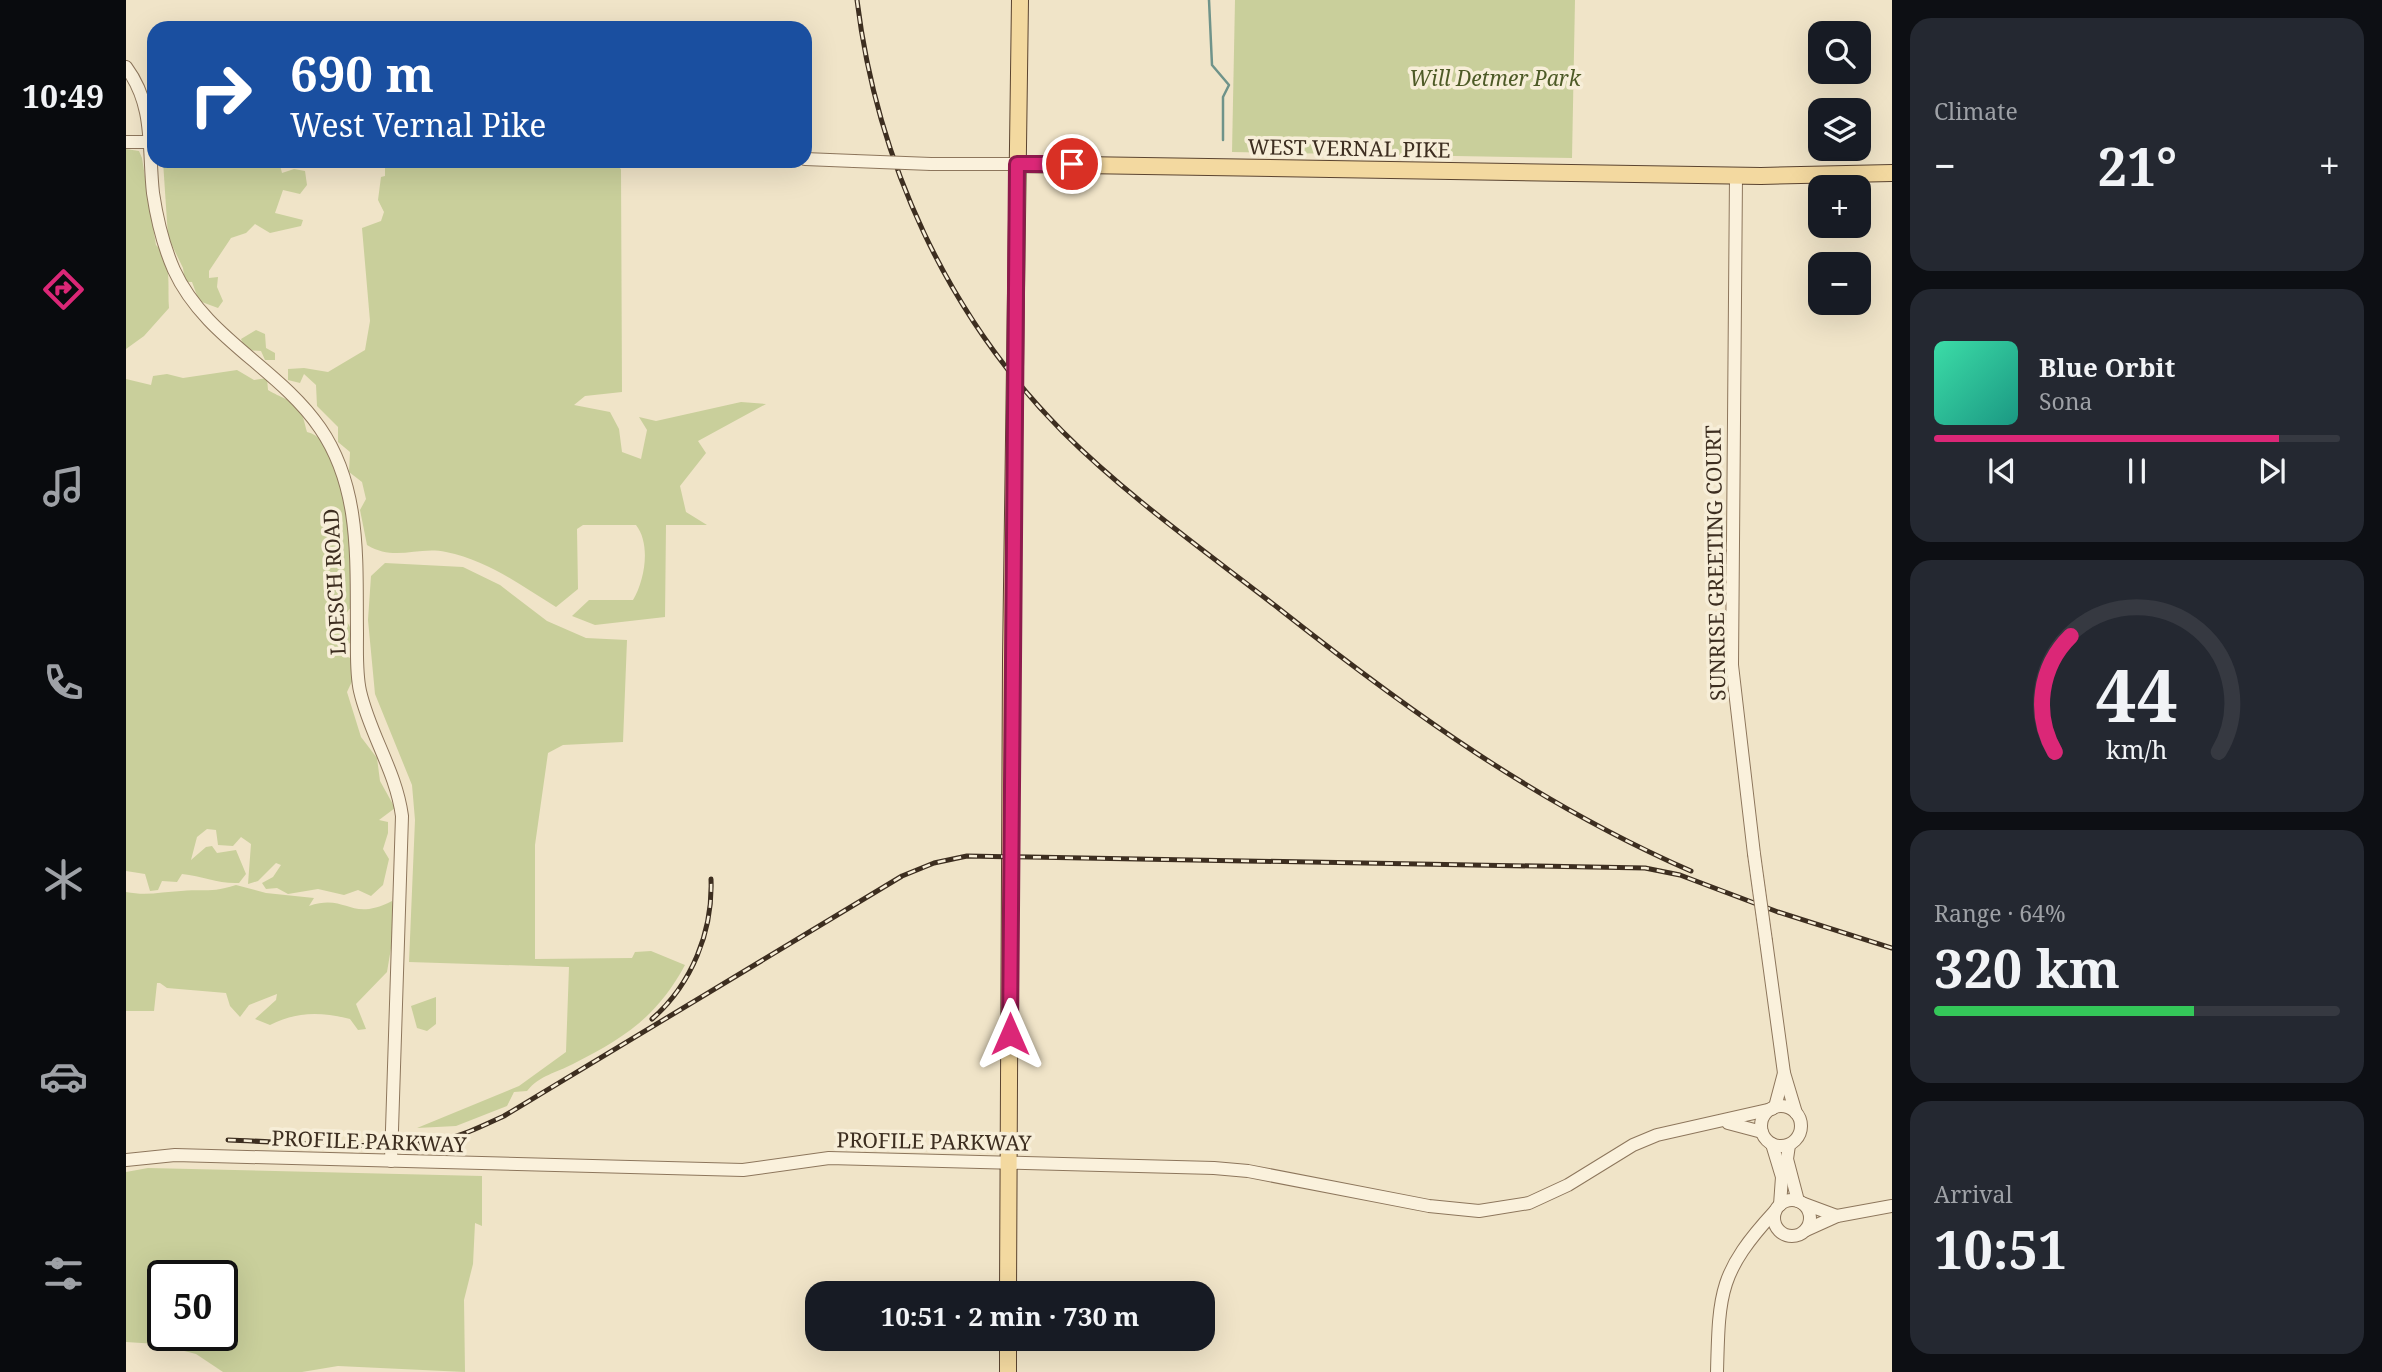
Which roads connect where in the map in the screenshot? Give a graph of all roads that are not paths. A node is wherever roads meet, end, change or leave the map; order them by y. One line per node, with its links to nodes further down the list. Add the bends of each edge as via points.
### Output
1 (1020, 0): 7 (main road)
2 (126, 67): 3 (street, LOESCH ROAD)
3 (147, 112)
4 (126, 142): 5 (street)
5 (147, 142)
6 (812, 159): 7 (street, WEST VERNAL PIKE, bridge)
7 (1017, 164): 10 (main road, WEST VERNAL PIKE); 20 (main road)
8 (154, 168): 19 (street, LOESCH ROAD, via 158,226 182,285 218,331 310,414 348,487 355,542 360,692 395,782 402,816)
9 (1892, 173): 10 (main road, WEST VERNAL PIKE)
10 (1736, 176): 11 (street, SUNRISE GREETING COURT, bridge, via 1731,665)
11 (1784, 1073): 12 (street, SUNRISE GREETING COURT); 13 (street, SUNRISE GREETING COURT)
12 (1773, 1108): 13 (street, via 1785,1106); 14 (street, PROFILE PARKWAY); 15 (street, via 1762,1119)
13 (1796, 1112): 17 (street, via 1801,1131)
14 (1720, 1122): 15 (street, PROFILE PARKWAY); 20 (street, PROFILE PARKWAY, via 1657,1135 1633,1145 1529,1203 1479,1211 1429,1206 1248,1171)
15 (1762, 1132): 16 (street)
16 (1772, 1144): 17 (street); 23 (street, via 1782,1177)
17 (1789, 1145): 21 (street, via 1787,1158)
18 (126, 1160): 19 (street, PROFILE PARKWAY, via 175,1155)
19 (391, 1161): 20 (street, PROFILE PARKWAY, via 736,1170 829,1158)
20 (1010, 1162): 28 (main road)
21 (1800, 1202): 23 (street, via 1788,1200); 24 (street); 25 (street, via 1809,1213)
22 (1892, 1206): 24 (street)
23 (1777, 1208): 26 (street, via 1774,1221); 27 (street)
24 (1837, 1216): 25 (street)
25 (1806, 1230): 26 (street, via 1797,1236)
26 (1782, 1234): 27 (street)
27 (1753, 1235): 31 (street, via 1722,1290)
28 (1008, 1281)
29 (1008, 1351): 30 (main road)
30 (1008, 1372)
31 (1717, 1372)

